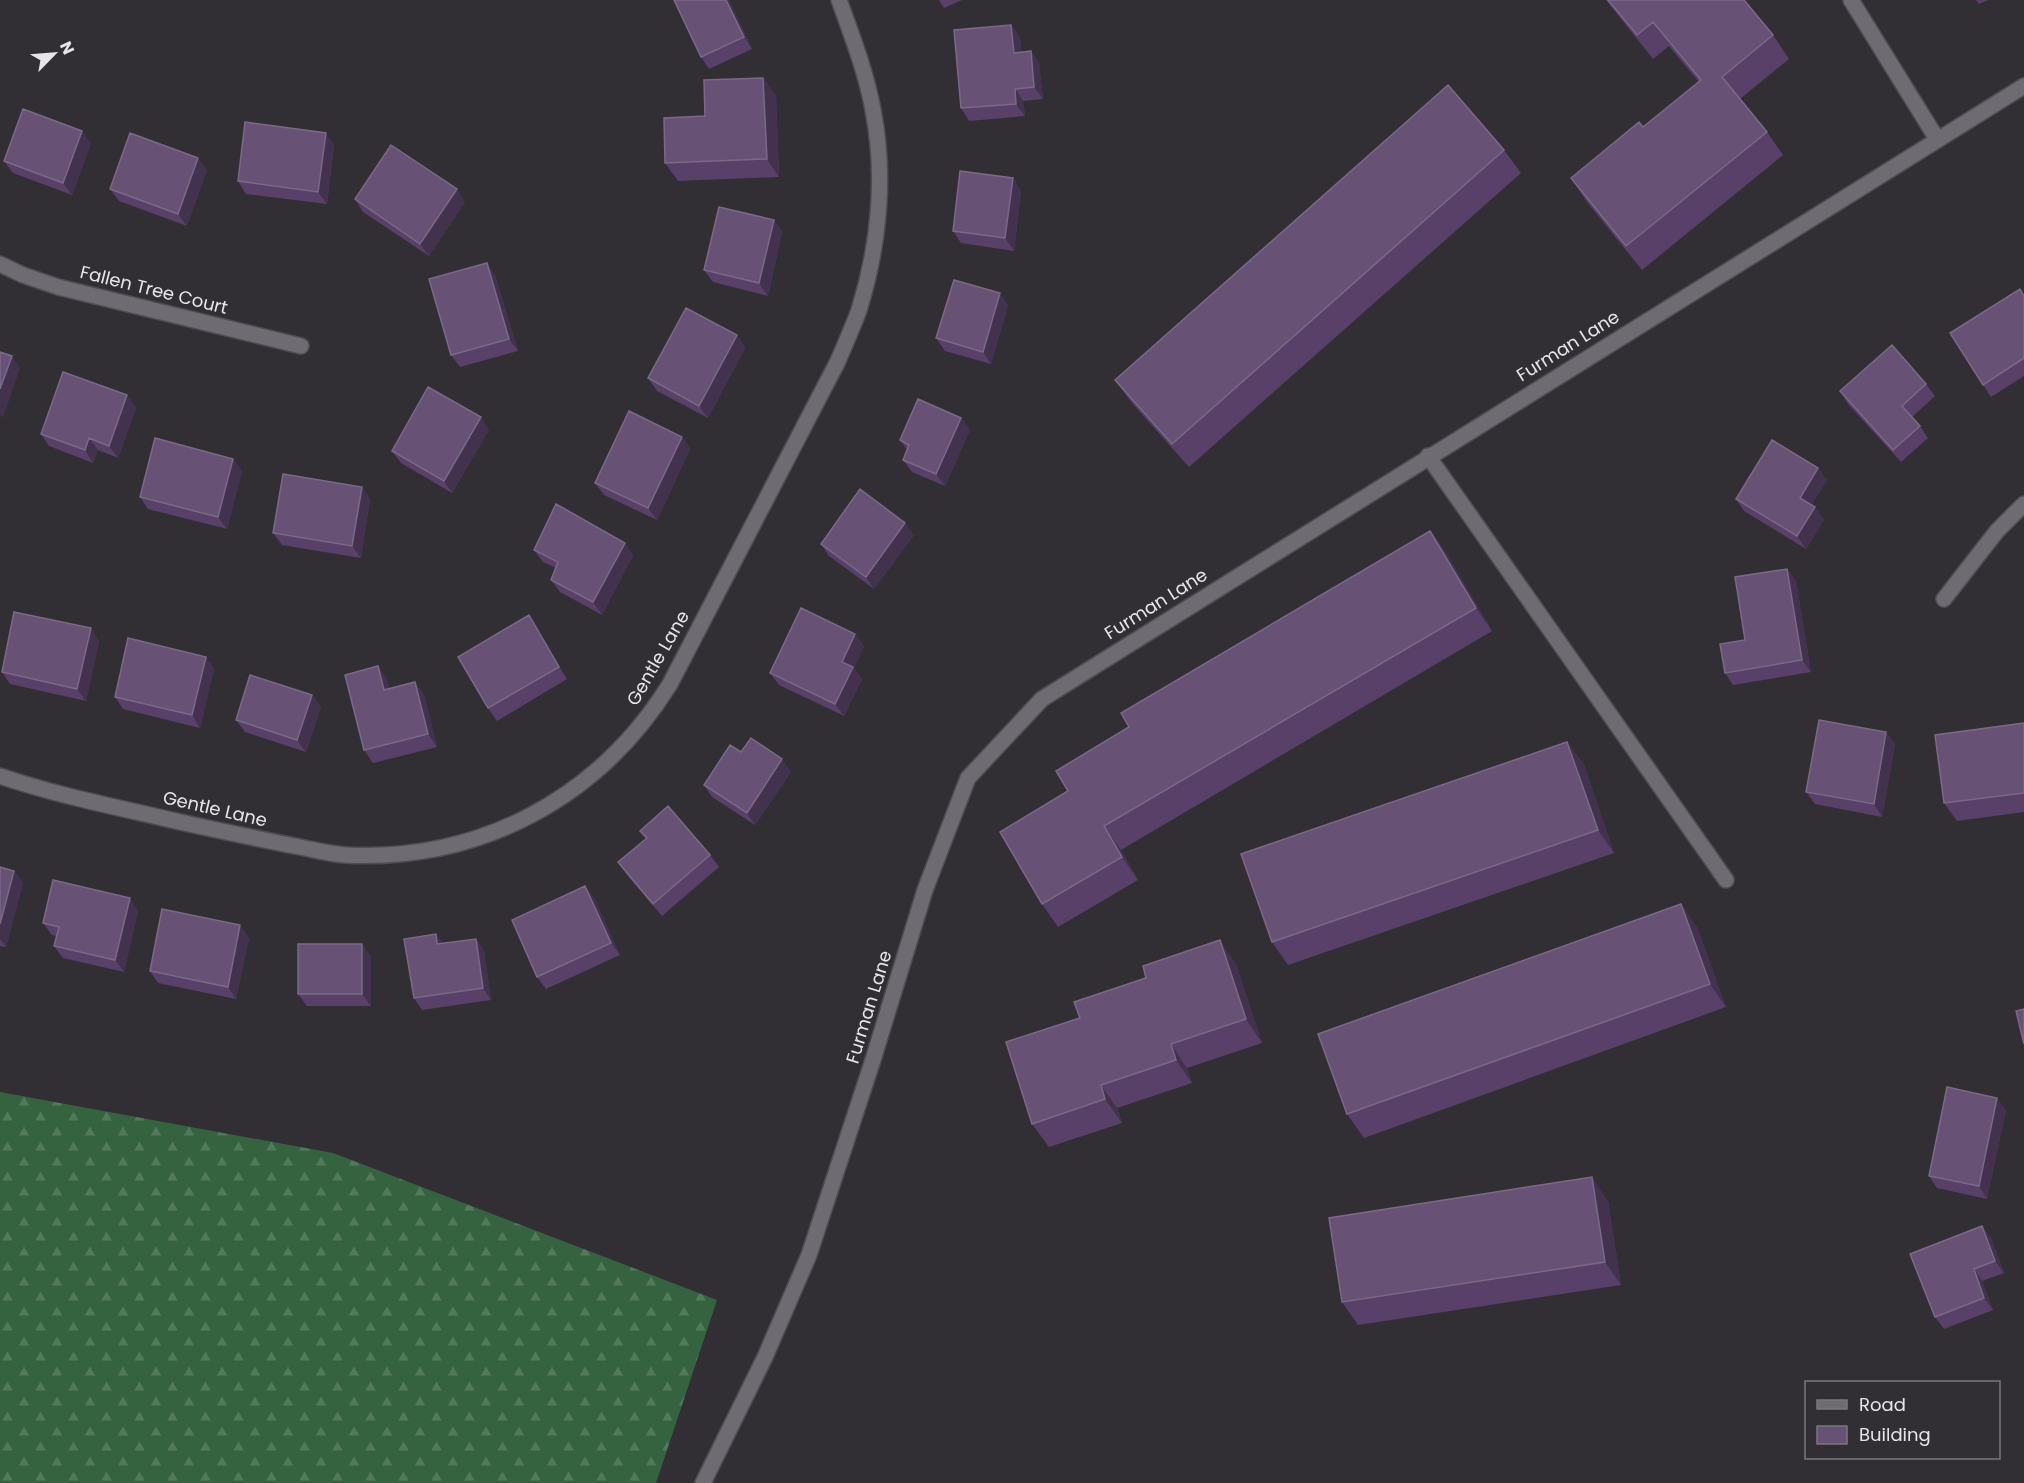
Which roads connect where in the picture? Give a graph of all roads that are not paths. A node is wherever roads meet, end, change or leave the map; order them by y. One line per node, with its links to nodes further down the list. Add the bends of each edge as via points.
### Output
1 (839, 0): 10 (street, Gentle Lane, via 873,110 879,166 879,216 858,311 838,361 670,684 636,731 595,774 536,814 472,840 380,856 342,854 267,841 71,797)
2 (1851, 0): 4 (street)
3 (2024, 86): 4 (street, Furman Lane)
4 (1937, 139): 7 (street, Furman Lane)
5 (0, 264): 6 (street, Fallen Tree Court, via 58,287)
6 (301, 346)
7 (1428, 456): 11 (street); 12 (street, Furman Lane, via 1042,699 968,778 925,890 809,1255 765,1357)
8 (2024, 504): 9 (street, via 1997,531)
9 (1944, 599)
10 (0, 776)
11 (1726, 880)
12 (703, 1483)

